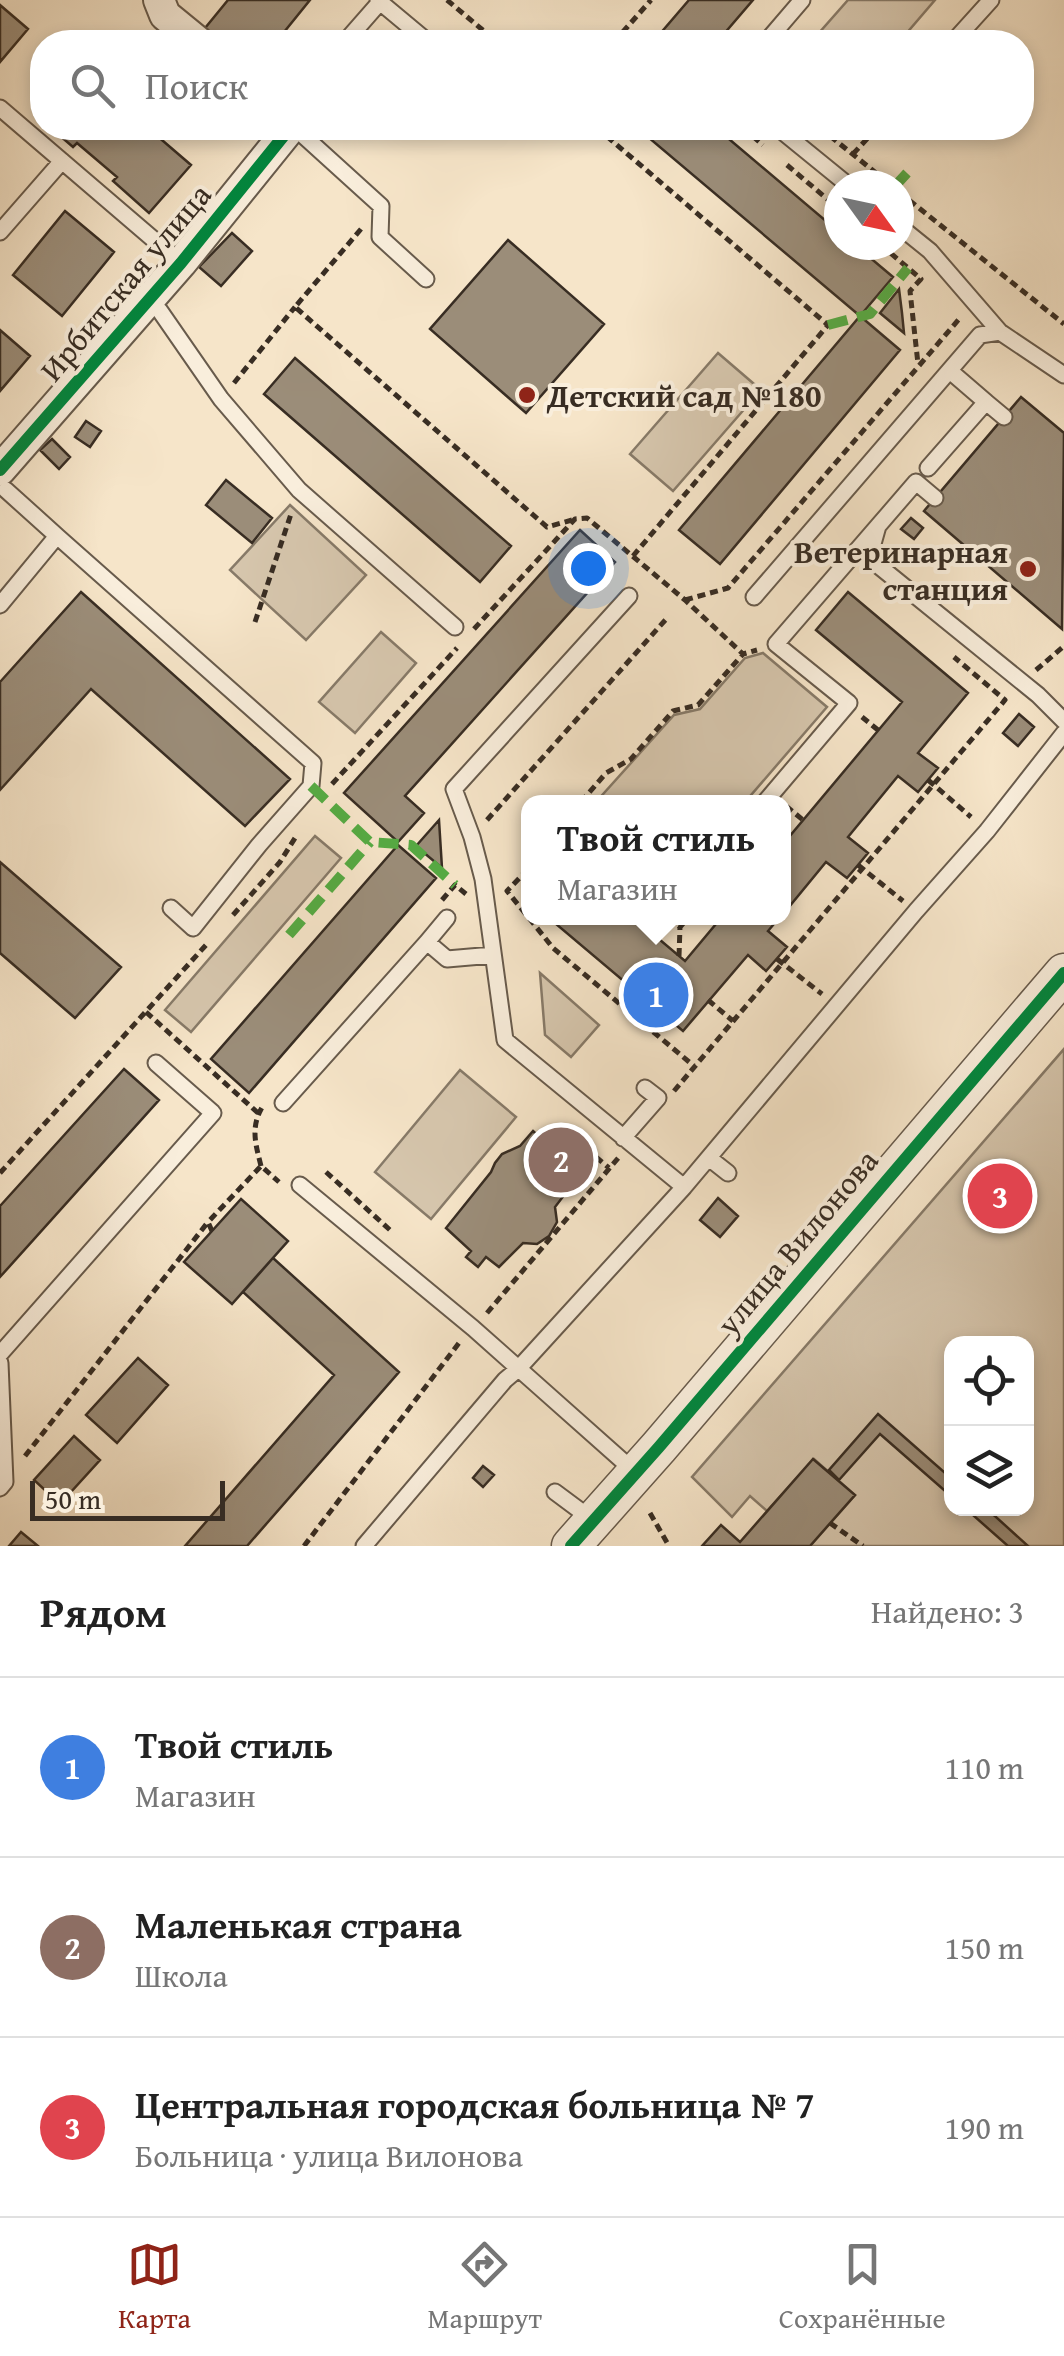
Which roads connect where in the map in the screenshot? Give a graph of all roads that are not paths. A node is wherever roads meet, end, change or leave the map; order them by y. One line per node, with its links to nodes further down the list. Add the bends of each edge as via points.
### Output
1 (802, 0): 8 (lane)
2 (991, 0): 9 (lane)
3 (379, 1): 6 (lane); 7 (lane)
4 (167, 5): 5 (street)
5 (188, 30)
6 (355, 30)
7 (414, 30)
8 (776, 30)
9 (964, 30)
10 (0, 108): 11 (lane)
11 (30, 134)
12 (37, 140): 16 (lane)
13 (283, 140): 20 (street, Ирбитская улица)
14 (307, 140): 21 (lane, via 382,206 380,237)
15 (793, 140): 17 (lane)
16 (62, 161): 18 (lane); 20 (lane)
17 (830, 170)
18 (0, 232)
19 (914, 239): 23 (lane)
20 (180, 263): 22 (street, Ирбитская улица)
21 (426, 279)
22 (148, 299): 29 (street, Ирбитская улица); 36 (lane, via 299,490)
23 (1000, 332): 24 (lane, via 980,336); 25 (lane)
24 (950, 371): 26 (lane); 34 (lane)
25 (1064, 375)
26 (986, 402): 27 (lane); 28 (lane)
27 (1004, 418)
28 (928, 468)
29 (1, 486): 32 (lane)
30 (935, 498): 31 (lane, via 916,482)
31 (878, 526): 37 (lane, via 869,558); 39 (lane, via 776,644 849,703)
32 (57, 536): 35 (lane); 40 (lane, via 314,763 311,786 193,928)
33 (629, 596): 43 (lane, via 454,789 483,879)
34 (754, 597)
35 (0, 605)
36 (455, 627)
37 (1064, 721)
38 (1064, 733): 49 (lane)
39 (771, 795)
40 (171, 908)
41 (447, 918): 42 (lane)
42 (427, 942): 43 (lane, via 447,959); 47 (lane)
43 (493, 954): 48 (lane, via 505,1040)
44 (1064, 974): 56 (street, улица Вилонова)
45 (156, 1063): 53 (lane, via 213,1114)
46 (643, 1099): 48 (lane)
47 (283, 1102)
48 (627, 1140): 52 (lane)
49 (708, 1158): 50 (lane); 52 (lane)
50 (728, 1173)
51 (295, 1188): 55 (lane)
52 (684, 1188): 55 (lane)
53 (0, 1354)
54 (0, 1363): 57 (lane)
55 (518, 1370): 56 (lane); 60 (lane)
56 (636, 1473): 59 (street, улица Вилонова)
57 (2, 1485)
58 (556, 1492): 59 (lane)
59 (582, 1534)
60 (364, 1546)

